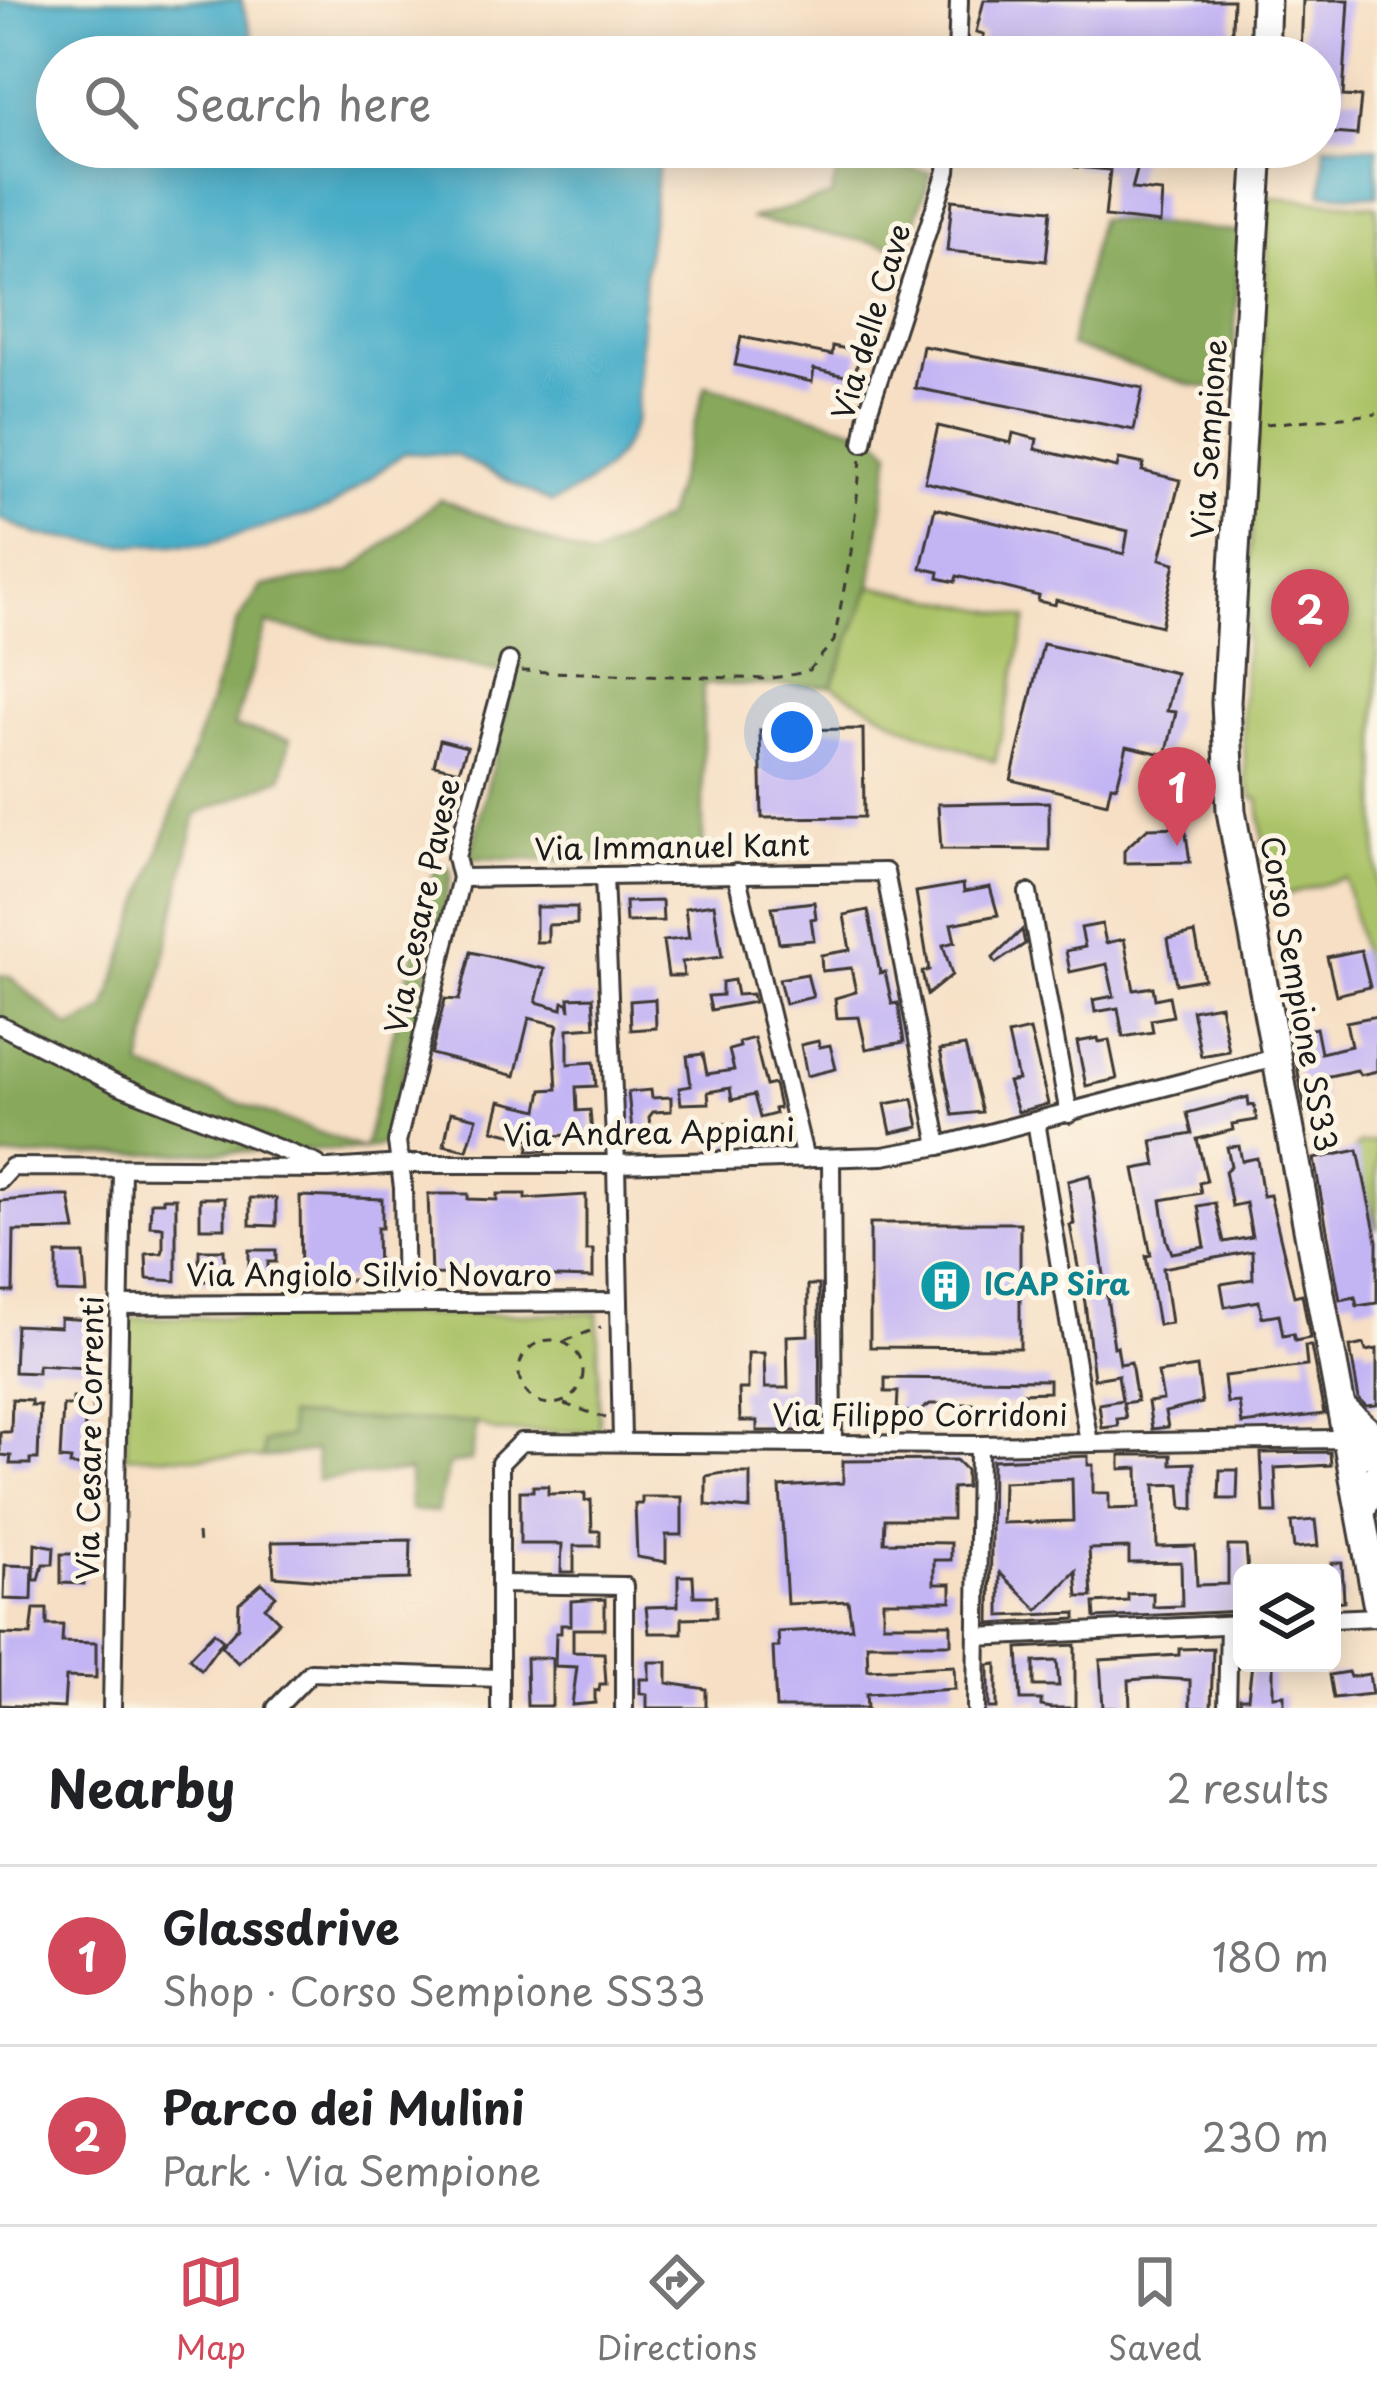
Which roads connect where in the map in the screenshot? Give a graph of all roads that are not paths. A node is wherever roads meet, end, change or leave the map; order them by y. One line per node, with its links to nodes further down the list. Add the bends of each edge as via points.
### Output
1 (958, 0): 3 (street)
2 (1266, 0): 4 (main road)
3 (957, 36)
4 (1265, 36)
5 (947, 168): 7 (street, Via delle Cave)
6 (1258, 168): 9 (main road, Via Sempione)
7 (863, 443)
8 (508, 665): 12 (street, Via Cesare Pavese, via 456,857)
9 (1226, 735): 15 (main road, Corso Sempione SS33, via 1231,811)
10 (736, 873): 11 (street, Via Immanuel Kant); 18 (street, Via Immanuel Kant, via 885,872); 20 (street)
11 (604, 877): 12 (street, Via Immanuel Kant); 22 (street)
12 (460, 878): 21 (street, Via Cesare Pavese, via 397,1142)
13 (1028, 893): 16 (street)
14 (0, 1025): 24 (street, via 116,1084)
15 (1275, 1058): 16 (street, Via Andrea Appiani); 29 (main road, Corso Sempione SS33)
16 (1069, 1114): 17 (street, Via Andrea Appiani)
17 (1036, 1121): 18 (street, Via Andrea Appiani); 32 (street)
18 (939, 1146): 19 (street, Via Andrea Appiani)
19 (831, 1158): 20 (street, Via Andrea Appiani); 33 (street)
20 (805, 1159): 22 (street, Via Andrea Appiani)
21 (402, 1164): 22 (street, Via Andrea Appiani); 24 (street, Via Andrea Appiani); 27 (street, Via Cesare Pavese)
22 (616, 1164): 26 (street)
23 (122, 1169): 24 (street, Via Andrea Appiani); 25 (street, Via Andrea Appiani); 28 (street, Via Cesare Correnti)
24 (329, 1169)
25 (6, 1174)
26 (619, 1302): 27 (street, Via Angiolo Silvio Novaro); 31 (street)
27 (404, 1303): 28 (street, Via Angiolo Silvio Novaro)
28 (119, 1304): 47 (street, Via Cesare Correnti)
29 (1342, 1406): 30 (street); 34 (main road)
30 (1377, 1438): 34 (street)
31 (622, 1440): 33 (street, Via Filippo Corridoni); 39 (street, Via Filippo Corridoni, via 521,1442 500,1463)
32 (1089, 1443): 34 (street, Via Filippo Corridoni); 35 (street, Via Filippo Corridoni)
33 (833, 1444): 35 (street, Via Filippo Corridoni)
34 (1348, 1444): 36 (street); 38 (main road)
35 (979, 1445): 44 (street)
36 (1377, 1455)
37 (1377, 1474): 38 (street)
38 (1361, 1516): 40 (main road)
39 (500, 1584): 46 (street); 50 (street, via 624,1586)
40 (1377, 1602)
41 (1377, 1617): 42 (street)
42 (1341, 1619)
43 (1233, 1624): 44 (street)
44 (977, 1637): 51 (street)
45 (1233, 1648): 52 (street)
46 (500, 1678): 48 (street, via 311,1672); 49 (street)
47 (112, 1708)
48 (276, 1708)
49 (500, 1708)
50 (624, 1708)
51 (976, 1708)
52 (1228, 1708)

